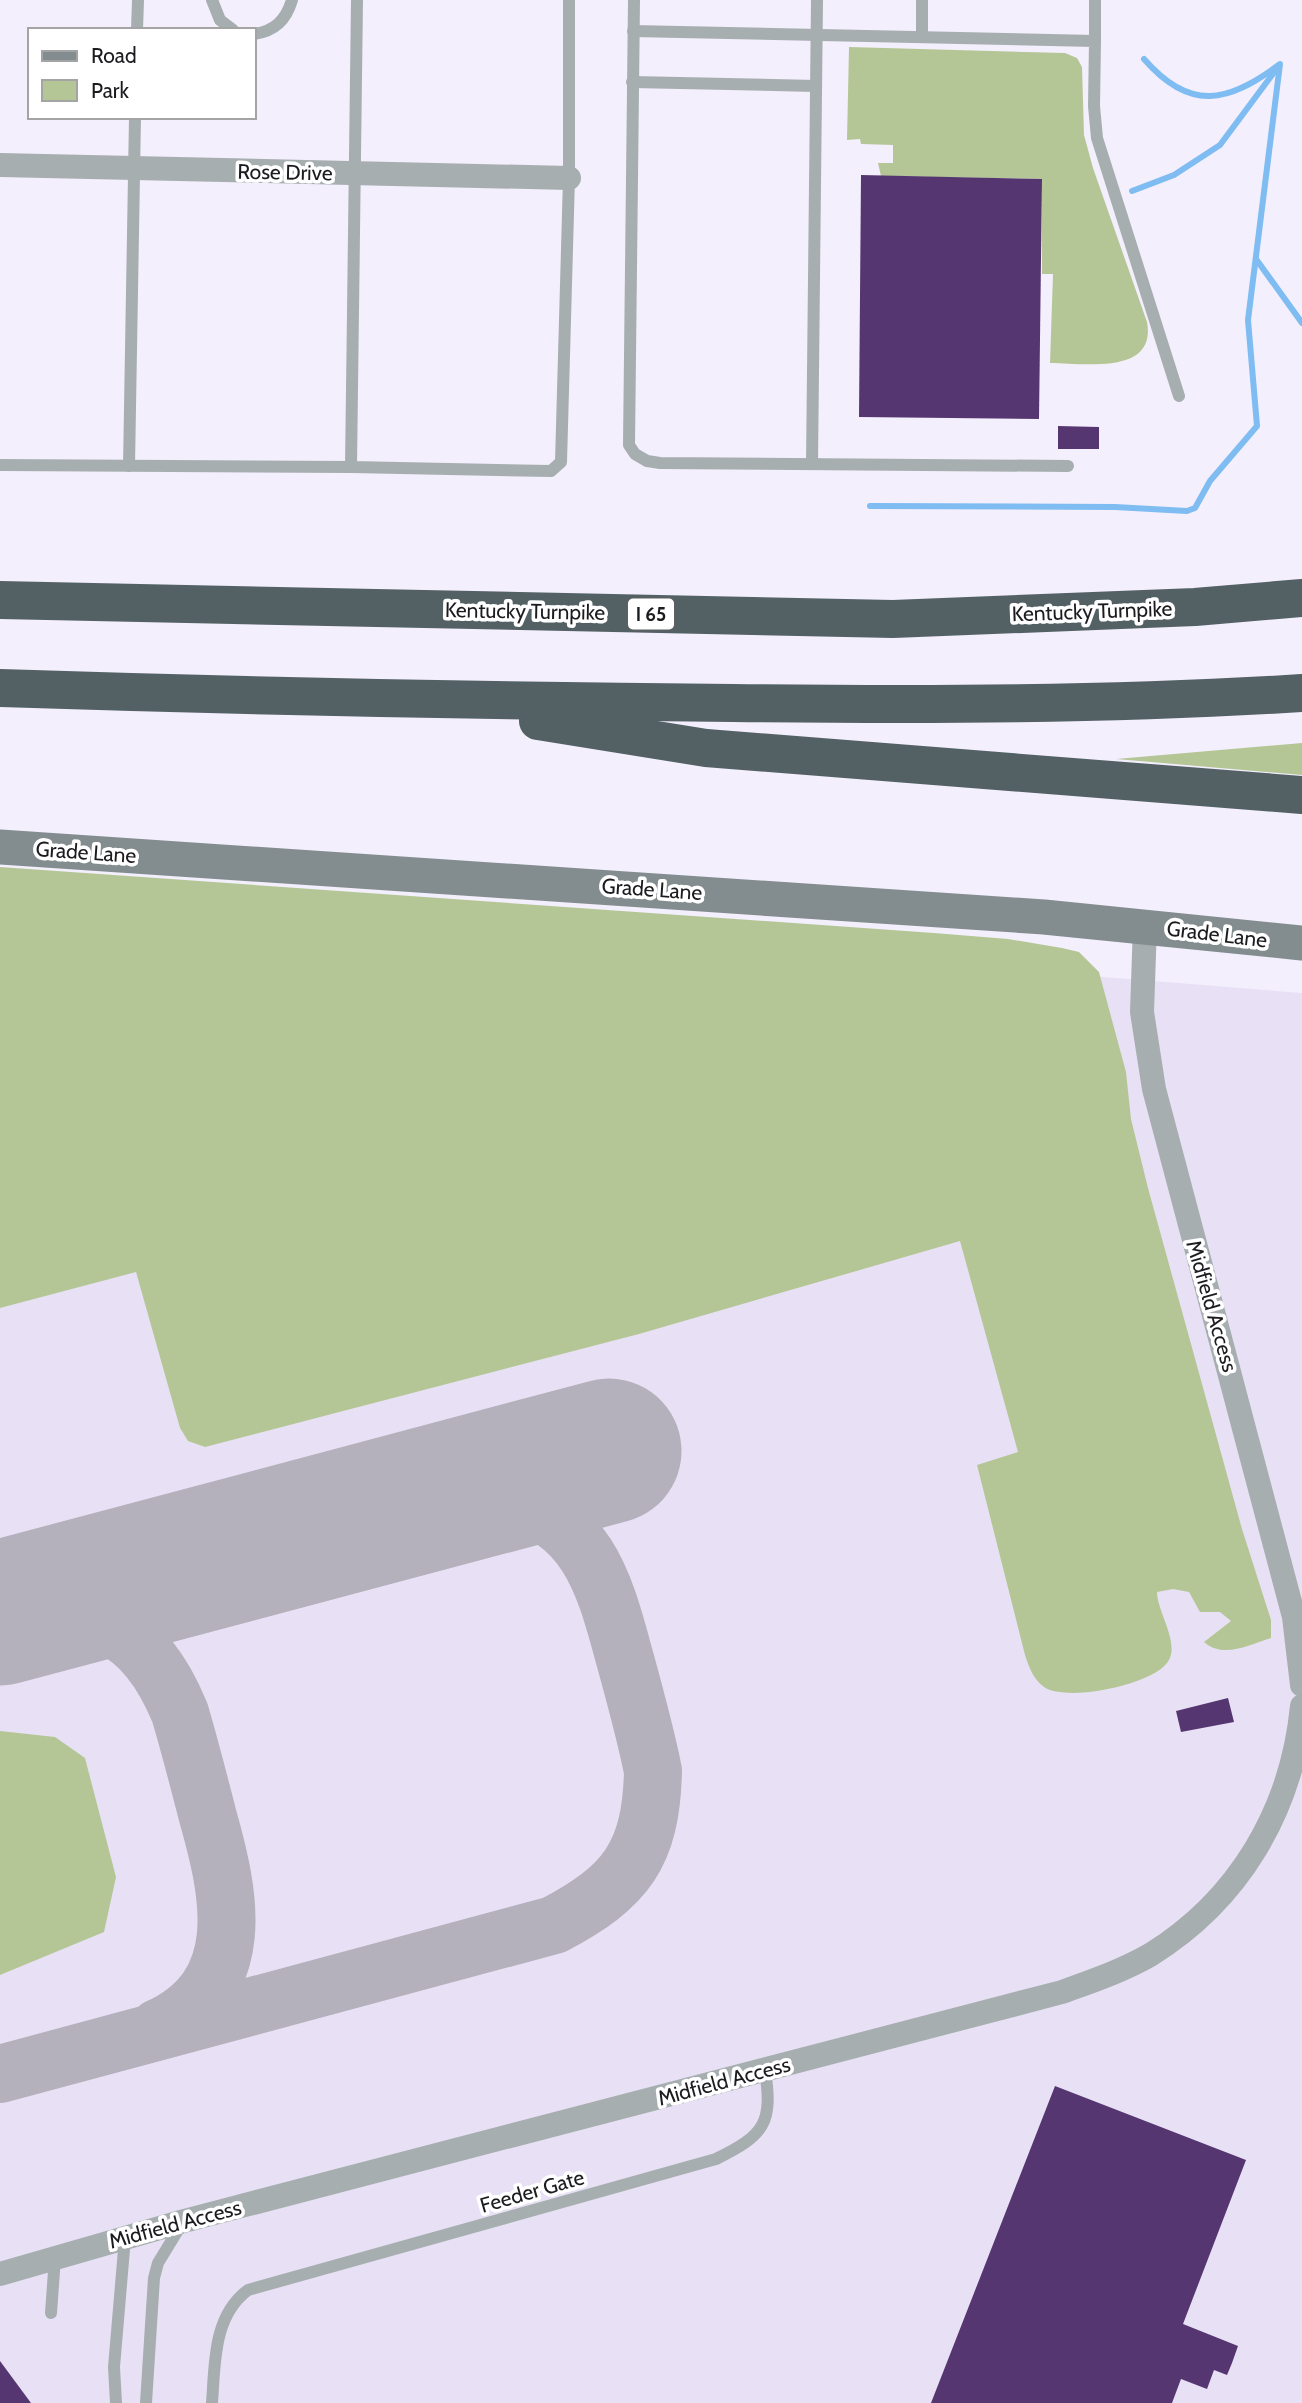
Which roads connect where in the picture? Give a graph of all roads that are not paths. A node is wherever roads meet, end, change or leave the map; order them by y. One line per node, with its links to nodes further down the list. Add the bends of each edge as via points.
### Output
1 (138, 0): 10 (lane)
2 (212, 0): 11 (lane, via 220,20)
3 (292, 0): 13 (lane, via 281,23)
4 (357, 0): 22 (lane)
5 (569, 0): 23 (lane)
6 (634, 0): 12 (lane)
7 (817, 0): 14 (lane)
8 (922, 0): 15 (lane)
9 (1095, 0): 16 (lane)
10 (137, 28)
11 (230, 28)
12 (633, 32): 14 (lane); 17 (lane)
13 (256, 34)
14 (816, 35): 15 (lane); 18 (lane)
15 (922, 36): 16 (lane)
16 (1094, 41): 24 (lane, via 1097,138)
17 (632, 82): 18 (lane); 25 (lane, via 629,445 647,461 660,463)
18 (816, 86): 25 (lane)
19 (135, 119): 21 (lane)
20 (0, 165): 21 (street, Rose Drive)
21 (134, 169): 22 (street, Rose Drive); 27 (lane)
22 (356, 174): 23 (street, Rose Drive); 29 (lane)
23 (569, 178): 29 (lane, via 561,462 551,471)
24 (1180, 396)
25 (812, 464): 28 (lane)
26 (0, 465): 27 (lane)
27 (129, 466): 29 (lane)
28 (1068, 466)
29 (351, 467)
30 (1302, 598): 31 (highway, Kentucky Turnpike / I 65, via 1195,607 893,619)
31 (0, 600)
32 (0, 688): 34 (highway)
33 (1302, 693): 34 (highway, via 1023,704)
34 (415, 701): 35 (highway, via 706,748)
35 (1302, 795)
36 (0, 847): 37 (main road, Grade Lane)
37 (1145, 925): 38 (main road, Grade Lane); 39 (street, Midfield Access, via 1142,1012 1154,1088 1294,1617)
38 (1302, 943)
39 (1302, 1685)
40 (1302, 1706): 41 (street, Midfield Access, via 1289,1779 1275,1816 1237,1878 1180,1935 1113,1973 1062,1992)
41 (765, 2070): 42 (street, Midfield Access); 49 (lane, Feeder Gate, via 771,2105 766,2122 736,2149 716,2159 248,2290 233,2301 221,2323)
42 (184, 2221): 43 (street, Midfield Access); 48 (lane, via 154,2278)
43 (124, 2238): 44 (street, Midfield Access); 47 (lane, via 114,2367)
44 (55, 2257): 45 (street, Midfield Access); 46 (lane)
45 (0, 2274)
46 (51, 2313)
47 (116, 2403)
48 (146, 2403)
49 (212, 2403)

